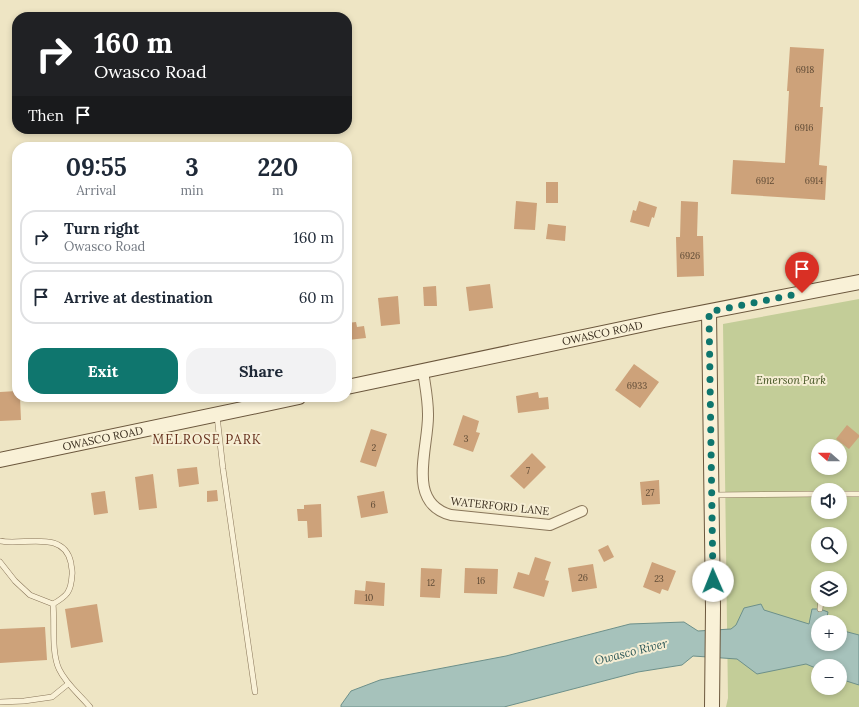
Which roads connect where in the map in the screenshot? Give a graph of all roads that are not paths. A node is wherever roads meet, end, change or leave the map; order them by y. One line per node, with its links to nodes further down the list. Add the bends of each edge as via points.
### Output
1 (859, 282): 2 (main road, OWASCO ROAD)
2 (709, 312): 3 (main road, OWASCO ROAD); 11 (main road)
3 (423, 371): 4 (main road, OWASCO ROAD); 12 (street, WATERFORD LANE, via 428,415 423,488 428,501 435,508 451,515 550,525)
4 (352, 386)
5 (275, 402): 6 (main road, OWASCO ROAD)
6 (217, 414): 7 (main road, OWASCO ROAD); 17 (lane)
7 (0, 460)
8 (811, 494): 11 (lane)
9 (847, 494): 10 (lane)
10 (859, 494)
11 (711, 495): 20 (main road)
12 (582, 511)
13 (0, 541): 15 (lane, via 45,541 59,545 69,555 71,585 66,596)
14 (0, 562): 15 (lane, via 14,581 30,595)
15 (53, 604): 16 (lane, via 54,644 58,668)
16 (68, 684): 18 (lane, via 52,697); 19 (lane)
17 (255, 692)
18 (0, 702)
19 (90, 707)
20 (712, 707)

